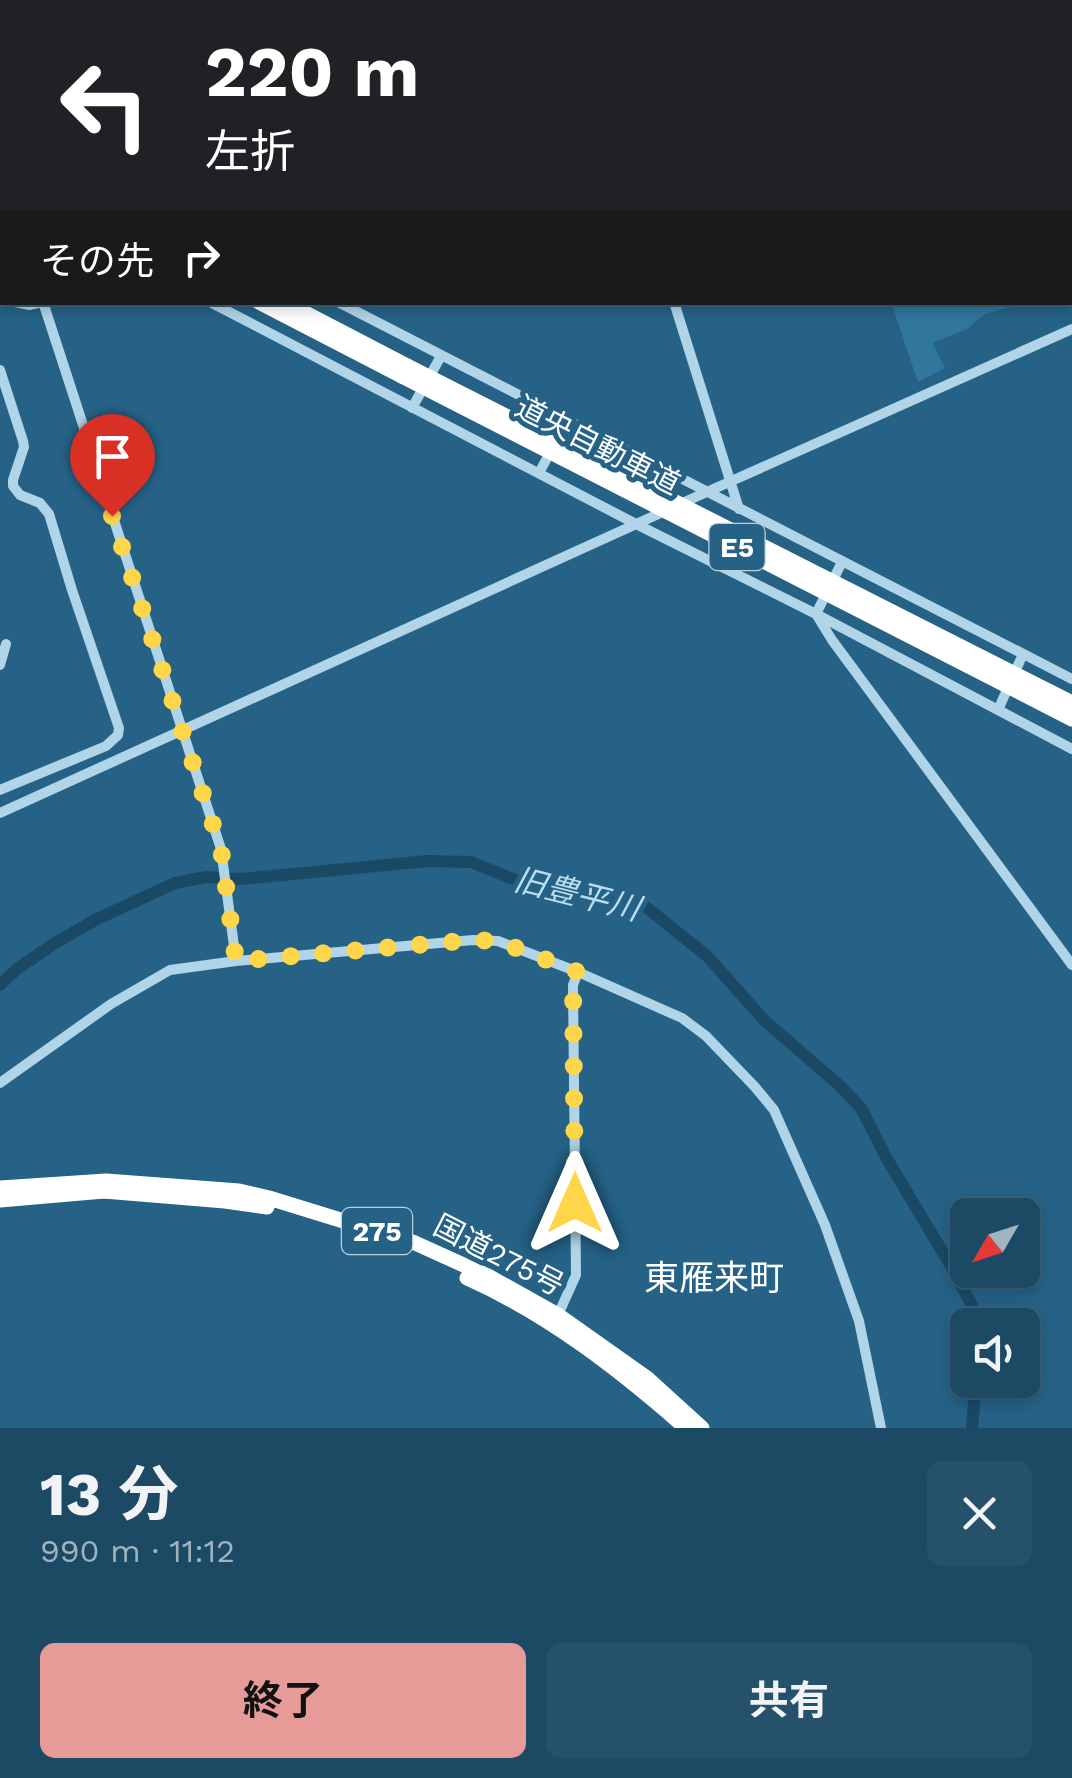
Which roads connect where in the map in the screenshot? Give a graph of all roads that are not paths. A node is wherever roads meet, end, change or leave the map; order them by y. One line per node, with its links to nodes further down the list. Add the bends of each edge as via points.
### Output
1 (44, 305): 27 (street)
2 (216, 305): 11 (street)
3 (264, 305): 10 (highway, 道央自動車道 / E5)
4 (289, 305): 10 (highway, 道央自動車道 / E5)
5 (344, 305): 8 (street)
6 (675, 305): 14 (street)
7 (1072, 329): 14 (street)
8 (441, 356): 11 (street); 12 (street)
9 (0, 370): 29 (street, via 24,441 13,486 49,514 118,728 106,746)
10 (405, 371): 24 (highway, 道央自動車道 / E5, bridge); 26 (highway, 道央自動車道 / E5, bridge)
11 (412, 408): 13 (street)
12 (567, 421): 13 (street); 15 (street)
13 (538, 473): 17 (street)
14 (732, 480): 15 (street); 16 (street)
15 (706, 492): 16 (street); 17 (street)
16 (739, 509): 18 (street)
17 (636, 524): 19 (street); 27 (street)
18 (842, 562): 19 (street); 21 (street)
19 (816, 614): 25 (street); 32 (street)
20 (6, 644): 22 (street)
21 (1023, 654): 23 (street); 25 (street)
22 (0, 664)
23 (1072, 679)
24 (1072, 703)
25 (998, 710): 28 (street)
26 (1072, 719)
27 (182, 728): 30 (street); 31 (street, via 224,862)
28 (1072, 749)
29 (0, 790)
30 (0, 813)
31 (236, 961): 33 (street, via 473,940 498,941); 34 (street, via 170,970)
32 (1072, 965)
33 (578, 972): 37 (street, via 576,1276); 40 (street, via 682,1018 774,1110 859,1321)
34 (0, 1083)
35 (0, 1188): 37 (highway, 国道275号 / 275, via 106,1180 269,1198 415,1243)
36 (0, 1200): 38 (highway, 国道275号 / 275, via 104,1191 225,1200 410,1252 558,1329)
37 (558, 1315): 39 (highway, 国道275号 / 275, via 647,1378)
38 (686, 1428)
39 (702, 1428)
40 (881, 1428)

